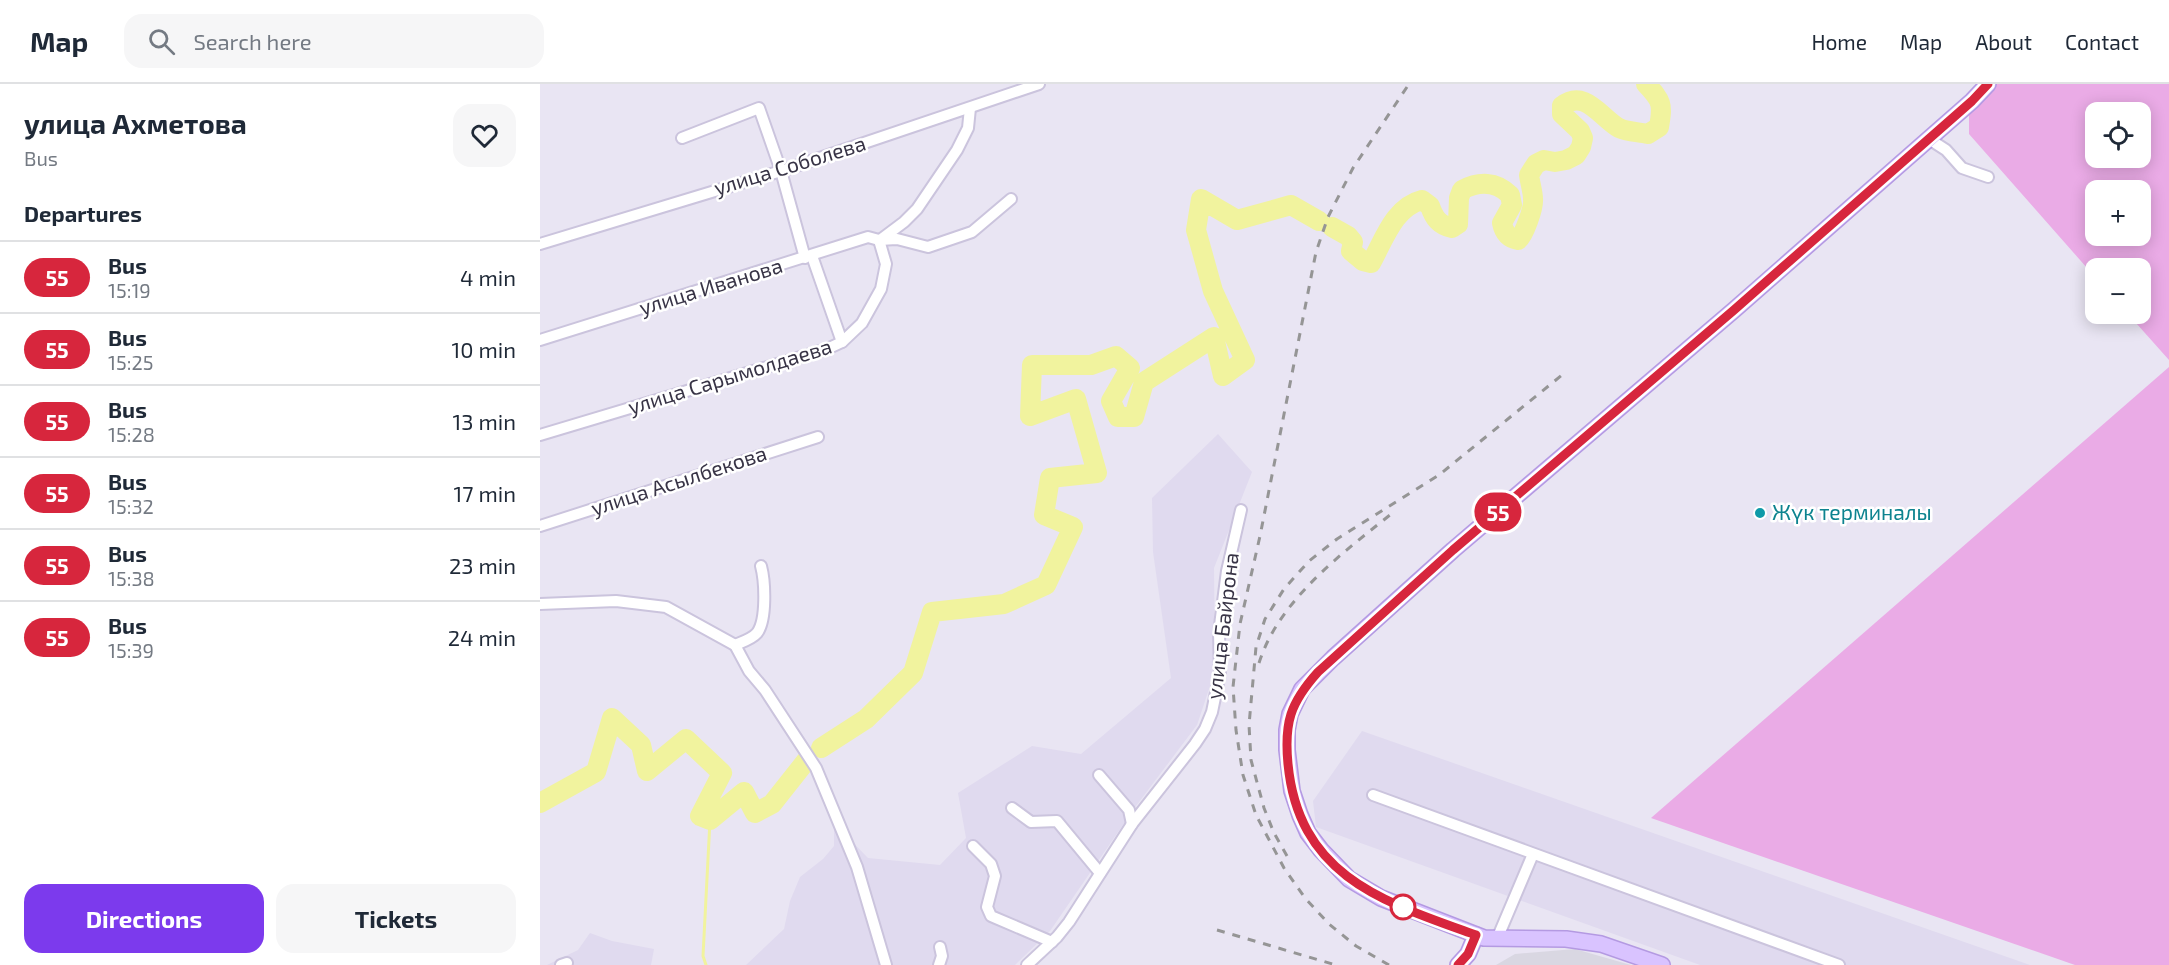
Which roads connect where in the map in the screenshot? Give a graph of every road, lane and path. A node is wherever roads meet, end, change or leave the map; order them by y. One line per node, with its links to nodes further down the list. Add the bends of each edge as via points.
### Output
1 (1039, 84): 3 (street, улица Соболева)
2 (1988, 84): 5 (street)
3 (970, 108): 6 (street, улица Соболева); 9 (street, via 968,128 961,143 933,187 904,222)
4 (682, 138): 6 (street, via 759,108)
5 (1929, 139): 7 (street, via 1962,168); 28 (street, via 1453,550 1318,672 1295,701 1287,730 1289,770 1300,814 1321,850 1334,866 1365,890)
6 (781, 171): 10 (street, улица Соболева); 11 (street)
7 (1988, 177)
8 (1011, 199): 9 (street, улица Иванова, via 972,232 928,247 897,239)
9 (879, 240): 11 (street, улица Иванова, via 868,237); 13 (street, улица Сарымолдаева, via 886,264 881,289 862,323)
10 (540, 244)
11 (809, 257): 12 (street, улица Иванова); 13 (street)
12 (540, 340)
13 (842, 342): 14 (street, улица Сарымолдаева)
14 (540, 435)
15 (818, 437): 17 (street, улица Асылбекова)
16 (1241, 510): 24 (street, улица Байрона, via 1227,571 1220,673 1212,712 1195,744)
17 (540, 526)
18 (761, 566): 20 (street, via 765,579 760,627 756,635)
19 (540, 604): 20 (street, via 616,601 666,607)
20 (735, 645): 33 (street, via 816,768 857,867)
21 (1100, 775): 24 (street, via 1129,810)
22 (1373, 795): 26 (street)
23 (1012, 808): 27 (street, via 1031,822 1058,820)
24 (1132, 824): 27 (street, улица Байрона)
25 (973, 846): 30 (street, via 991,864 995,876 987,907 991,916)
26 (1533, 854): 29 (street); 32 (street)
27 (1100, 873): 30 (street, улица Байрона)
28 (1476, 935): 29 (street); 36 (street)
29 (1497, 939): 37 (street, via 1566,939 1600,944)
30 (1052, 942): 35 (street, улица Байрона)
31 (940, 947): 34 (street)
32 (1819, 962): 38 (street)
33 (886, 965)
34 (939, 965)
35 (1027, 965)
36 (1458, 965)
37 (1662, 965)
38 (1839, 965)

